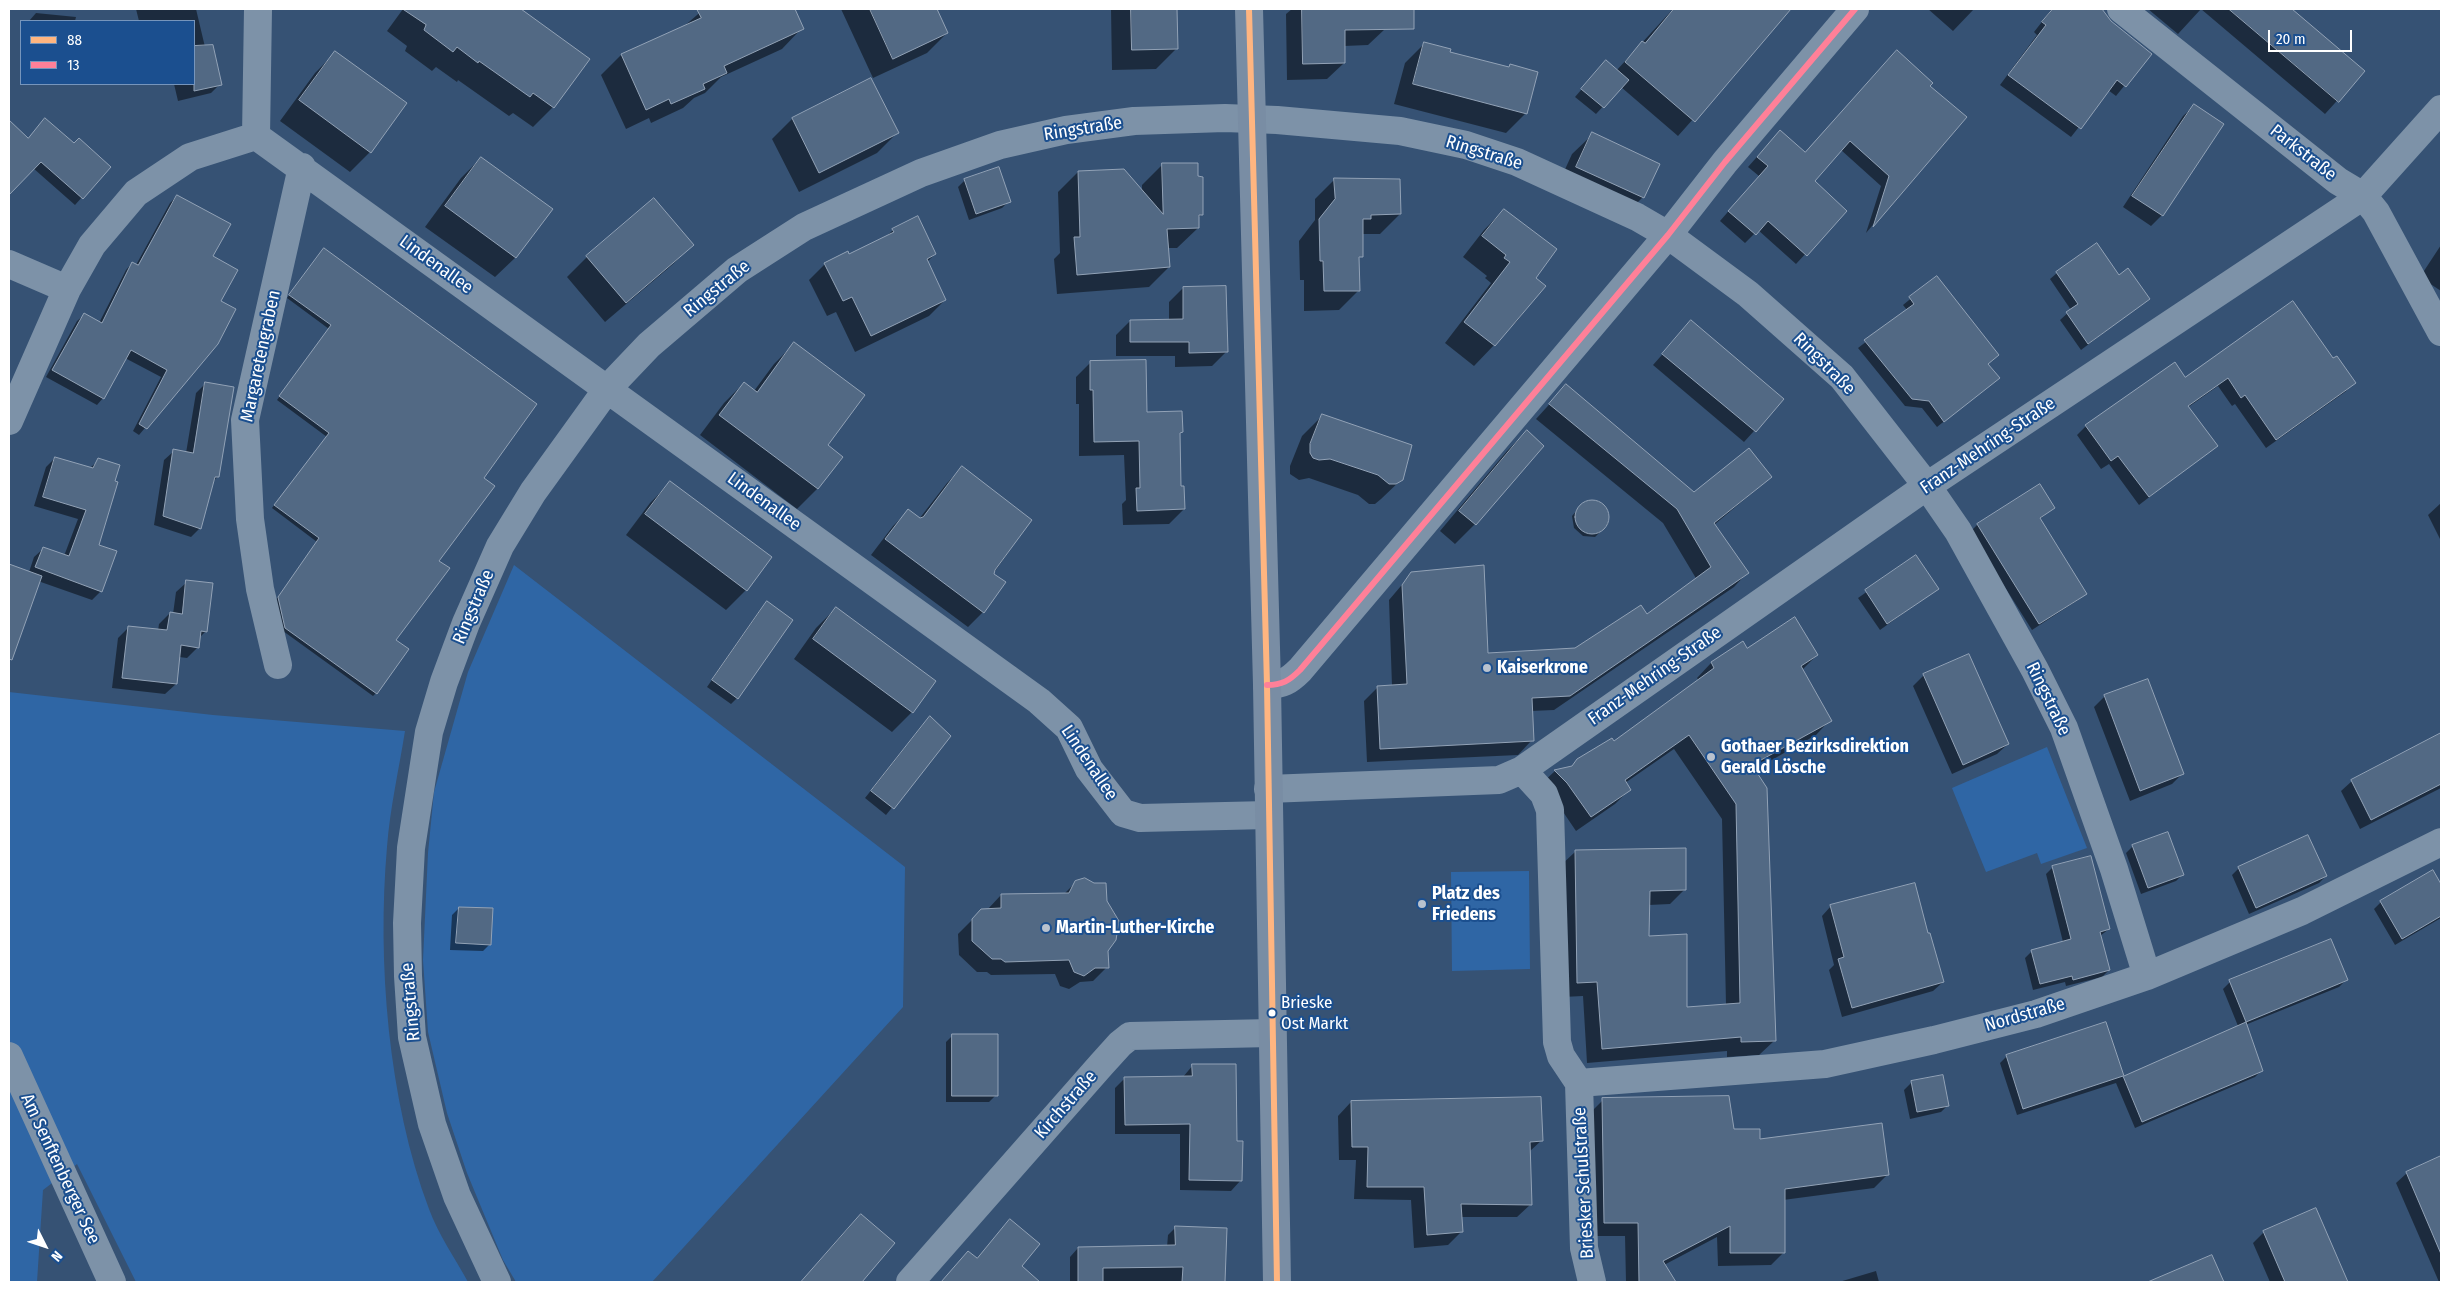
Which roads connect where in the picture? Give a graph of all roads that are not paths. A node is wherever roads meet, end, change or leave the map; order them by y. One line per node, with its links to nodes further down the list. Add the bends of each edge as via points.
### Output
1 (258, 9): 7 (street)
2 (1249, 9): 6 (main road)
3 (1855, 9): 10 (street, via 1725,162)
4 (2121, 9): 9 (street, Parkstraße, via 2338,181)
5 (2441, 109): 9 (street, Franz-Mehring-Straße)
6 (1252, 119): 10 (street, Ringstraße, via 1400,131 1466,145 1518,162 1637,217); 14 (street, Ringstraße, via 1134,121 1066,130 1000,146 921,172 804,227 737,270 649,345); 18 (main road)
7 (256, 136): 8 (street, Lindenallee); 12 (street, via 190,158 136,193 92,245)
8 (302, 167): 14 (street, Lindenallee); 17 (street, Margaretengraben, via 245,420 250,519 260,589)
9 (2363, 196): 13 (street, Parkstraße, via 2376,212); 16 (street, Franz-Mehring-Straße)
10 (1668, 235): 16 (street, Ringstraße, via 1748,294 1842,377); 18 (street, via 1300,670 1281,685)
11 (9, 264): 12 (street)
12 (67, 289): 15 (street)
13 (2441, 332)
14 (608, 388): 20 (street, Lindenallee, via 1038,701 1069,728 1089,769 1122,812 1140,818); 27 (street, Ringstraße, via 533,492 482,583 444,682 429,732 411,848 408,976 412,1038 432,1124 457,1196)
15 (9, 421)
16 (1927, 486): 19 (street, Franz-Mehring-Straße); 22 (street, Ringstraße, via 1958,531 2064,728 2114,869)
17 (278, 665)
18 (1267, 685): 20 (main road)
19 (1522, 770): 20 (street, via 1499,780); 25 (street, via 1544,794 1550,810 1557,1042 1561,1056)
20 (1268, 802): 23 (main road)
21 (2441, 842): 22 (street, Nordstraße, via 2302,911)
22 (2147, 976): 25 (street, Nordstraße, via 2036,1014 1825,1064)
23 (1272, 1032): 28 (street, Kirchstraße, via 1130,1036 1101,1064); 29 (main road)
24 (9, 1056): 26 (street, Am Senftenberger See)
25 (1579, 1083): 30 (street, Briesker Schulstraße, via 1584,1248)
26 (112, 1282)
27 (497, 1282)
28 (910, 1282)
29 (1277, 1282)
30 (1592, 1282)

